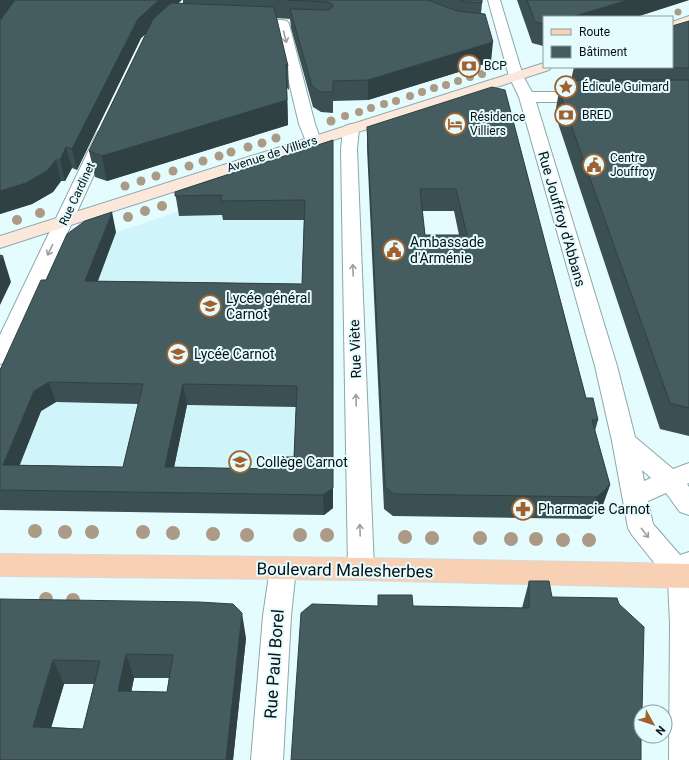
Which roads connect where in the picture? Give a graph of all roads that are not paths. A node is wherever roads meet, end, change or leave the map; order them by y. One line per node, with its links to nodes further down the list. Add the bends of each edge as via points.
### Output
1 (494, 0): 6 (street, Rue Jouffroy d'Abbans, via 495,28)
2 (689, 20): 4 (main road)
3 (236, 22): 11 (street, one-way to 11, via 282,24)
4 (673, 26)
5 (543, 66): 6 (main road, Avenue de Villiers)
6 (516, 76): 7 (street, Rue Jouffroy d'Abbans); 10 (main road, Avenue de Villiers)
7 (527, 96): 8 (street); 15 (street, Rue Jouffroy d'Abbans, via 606,366)
8 (606, 97)
9 (112, 118): 12 (street, Rue Cardinet)
10 (351, 129): 11 (main road, Avenue de Villiers); 21 (street, Rue Viète, one-way to 10, via 349,149)
11 (313, 141): 12 (main road, Avenue de Villiers)
12 (64, 221): 13 (main road, Avenue de Villiers); 14 (street, Rue Cardinet, one-way to 14)
13 (0, 242)
14 (0, 358)
15 (624, 441): 16 (street); 17 (street, Rue Jouffroy d'Abbans)
16 (680, 476): 17 (street); 18 (street)
17 (635, 496): 22 (street, Rue Jouffroy d'Abbans, one-way to 22, via 641,528)
18 (689, 504)
19 (0, 564): 20 (main road, Boulevard Malesherbes)
20 (283, 568): 21 (main road, Boulevard Malesherbes); 23 (street, Rue Paul Borel, via 277,616)
21 (361, 569): 22 (main road, Boulevard Malesherbes)
22 (686, 572): 24 (street)
23 (268, 760)
24 (685, 760)

